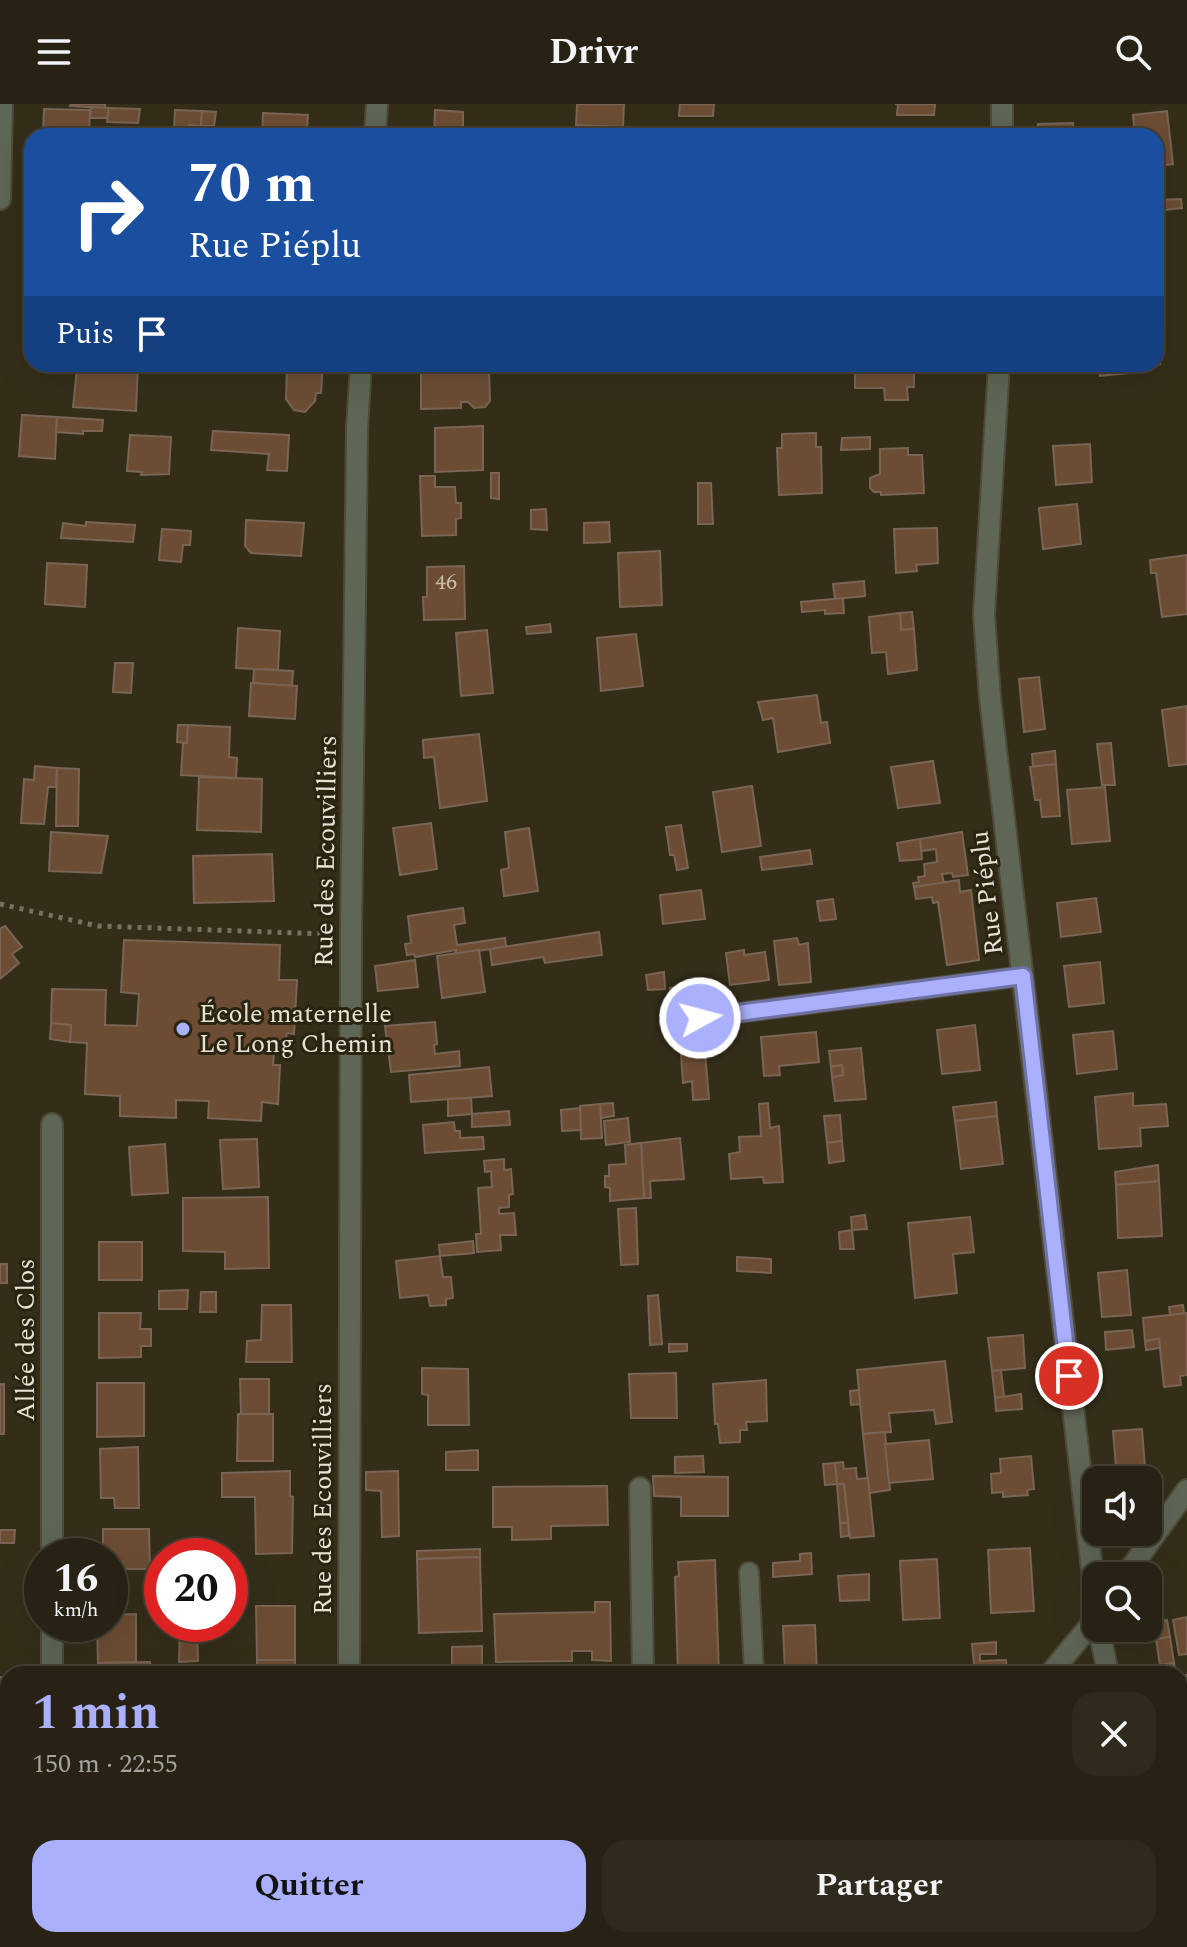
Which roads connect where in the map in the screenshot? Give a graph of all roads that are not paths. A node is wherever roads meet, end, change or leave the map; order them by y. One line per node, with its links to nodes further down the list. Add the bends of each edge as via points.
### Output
1 (2, 104): 6 (street)
2 (377, 104): 4 (street)
3 (1002, 104): 5 (street)
4 (376, 128)
5 (1002, 128)
6 (0, 199)
7 (361, 372): 22 (street, Rue des Ecouvilliers, via 351,934)
8 (999, 372): 9 (street, Rue Piéplu, via 984,615)
9 (1023, 976): 10 (lane); 15 (street, Rue Piéplu)
10 (700, 1018)
11 (52, 1124): 14 (street, Allée des Clos)
12 (640, 1488): 23 (street)
13 (1187, 1490): 16 (street)
14 (52, 1538)
15 (1091, 1562)
16 (1135, 1562)
17 (749, 1572): 24 (lane)
18 (1082, 1635): 25 (street)
19 (52, 1642): 21 (street)
20 (1102, 1642): 26 (street)
21 (52, 1666)
22 (349, 1666)
23 (643, 1666)
24 (754, 1666)
25 (1057, 1666)
26 (1106, 1666)

